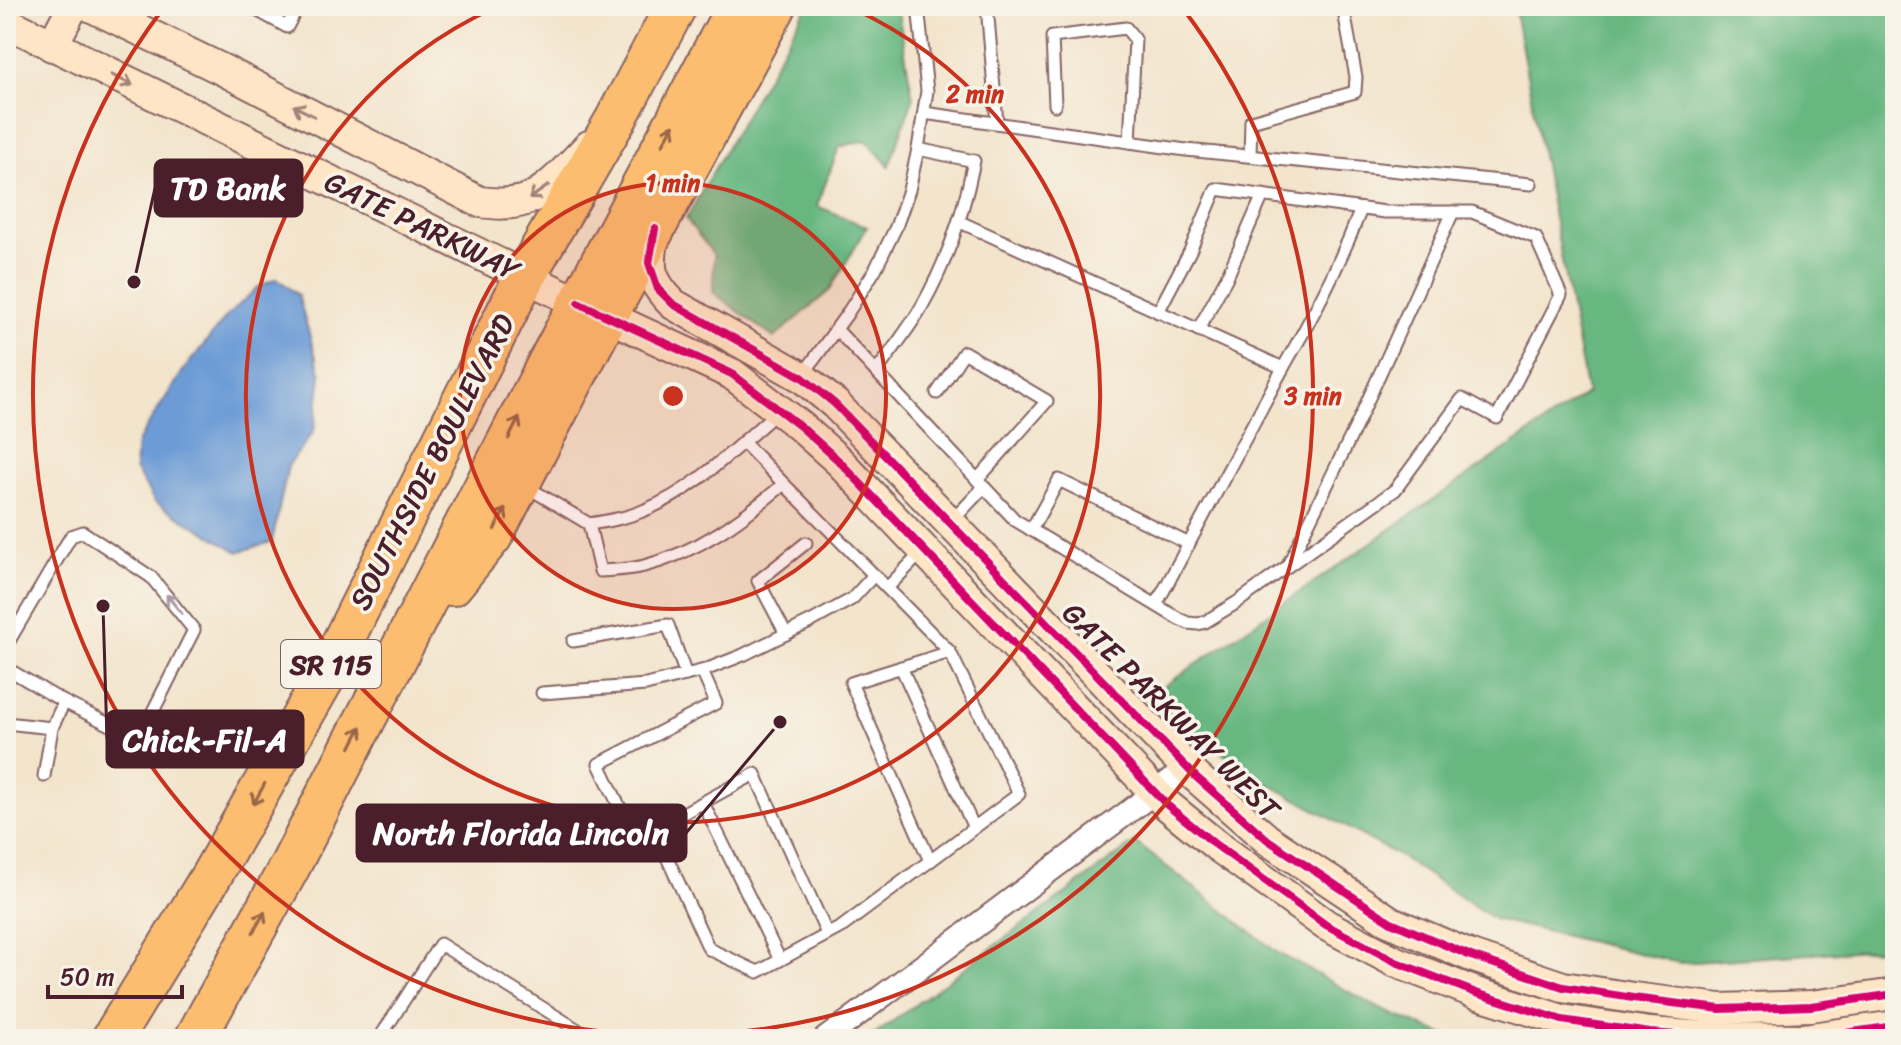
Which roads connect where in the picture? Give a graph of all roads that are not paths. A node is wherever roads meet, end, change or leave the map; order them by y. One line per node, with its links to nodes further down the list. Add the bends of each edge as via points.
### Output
1 (73, 6): 14 (main road)
2 (90, 6): 17 (main road, GATE PARKWAY, one-way to 2, via 527,200 480,202)
3 (249, 6): 4 (lane, via 287,27)
4 (298, 6)
5 (676, 6): 17 (highway, SOUTHSIDE BOULEVARD / SR 115)
6 (737, 6): 29 (highway, SOUTHSIDE BOULEVARD / SR 115, one-way to 6)
7 (776, 6): 13 (highway)
8 (785, 6): 13 (highway)
9 (918, 6): 16 (lane, via 927,91)
10 (987, 6): 18 (lane)
11 (1343, 6): 21 (lane, via 1355,92 1251,121)
12 (16, 18): 14 (main road, GATE PARKWAY)
13 (755, 44): 27 (highway)
14 (52, 46): 28 (main road, GATE PARKWAY, one-way to 28)
15 (1055, 105): 19 (lane, via 1052,37 1126,28 1135,39)
16 (924, 113): 18 (lane); 20 (lane)
17 (616, 119): 28 (highway, SOUTHSIDE BOULEVARD / SR 115)
18 (997, 123): 19 (lane)
19 (1130, 142): 21 (lane)
20 (918, 149): 26 (lane, via 974,161); 31 (lane, via 896,227)
21 (1250, 156): 22 (lane)
22 (1531, 184)
23 (1263, 195): 24 (lane); 30 (lane, via 1216,189); 32 (lane)
24 (1361, 209): 25 (lane); 33 (lane)
25 (1453, 212): 48 (lane); 48 (lane, via 1472,212 1536,238 1561,295 1497,418 1462,399 1395,490)
26 (960, 222): 30 (lane); 34 (lane, via 922,307)
27 (655, 229): 29 (highway); 35 (main road, GATE PARKWAY WEST, via 649,263 658,289 673,304)
28 (525, 276): 29 (main road, GATE PARKWAY); 77 (highway, SOUTHSIDE BOULEVARD / SR 115, one-way to 77, via 327,673)
29 (593, 310): 37 (main road, GATE PARKWAY WEST, via 732,374); 39 (highway); 55 (highway, SOUTHSIDE BOULEVARD / SR 115, one-way to 29)
30 (1158, 312): 32 (lane)
31 (836, 329): 34 (lane); 35 (lane)
32 (1198, 330): 33 (lane)
33 (1283, 368): 46 (lane)
34 (876, 372): 41 (lane)
35 (802, 377): 37 (main road); 42 (main road, GATE PARKWAY WEST)
36 (937, 393): 41 (lane, via 964,352 1047,401)
37 (776, 408): 38 (lane); 47 (main road, GATE PARKWAY WEST, via 839,461)
38 (743, 442): 40 (lane); 43 (lane, via 698,481 646,510)
39 (520, 482): 43 (lane); 55 (highway, one-way to 39, via 492,536)
40 (784, 484): 43 (lane, via 716,537 643,567 600,571); 49 (lane)
41 (981, 484): 42 (lane); 44 (lane)
42 (950, 523): 47 (main road); 65 (main road, GATE PARKWAY WEST)
43 (589, 524)
44 (1031, 530): 46 (lane, via 1059,480); 51 (lane)
45 (806, 543): 52 (lane, via 758,581)
46 (1189, 544): 51 (lane)
47 (924, 550): 50 (lane); 67 (main road, GATE PARKWAY WEST)
48 (1287, 567): 51 (lane, via 1205,622 1188,623)
49 (874, 575): 50 (lane); 52 (lane, via 852,599)
50 (887, 588): 56 (lane)
51 (1156, 605)
52 (786, 634): 59 (lane)
53 (573, 641): 60 (lane, via 668,625)
54 (6, 646): 62 (lane, one-way to 54, via 139,739 194,630 151,577 83,532 71,536)
55 (401, 647): 76 (highway, SOUTHSIDE BOULEVARD / SR 115, one-way to 55)
56 (950, 652): 57 (lane); 69 (lane, via 1019,794)
57 (901, 667): 69 (lane); 71 (lane, via 851,683)
58 (6, 668): 62 (lane)
59 (702, 671): 60 (lane); 70 (lane, via 716,703 599,764 623,814)
60 (686, 675): 61 (lane, via 607,690)
61 (542, 693)
62 (64, 702): 64 (lane)
63 (6, 723): 64 (lane)
64 (52, 728): 66 (lane)
65 (1187, 768): 67 (street); 74 (main road, GATE PARKWAY WEST, via 1268,840 1391,922 1563,987 1720,1009 1811,1006)
66 (44, 776)
67 (1154, 792): 75 (main road, GATE PARKWAY WEST, via 1216,845 1326,925 1396,962 1476,993 1562,1020 1650,1033 1803,1039); 80 (street)
68 (703, 803): 70 (lane); 72 (lane, via 755,774); 73 (lane)
69 (974, 828): 71 (lane)
70 (654, 829): 73 (lane, via 709,949 758,972)
71 (930, 861): 72 (lane)
72 (827, 934): 73 (lane)
73 (780, 960)
74 (1895, 994)
75 (1895, 1026)
76 (202, 1036)
77 (112, 1039)
78 (379, 1039): 79 (lane, via 440,944 578,1030)
79 (571, 1039)
80 (825, 1039)

